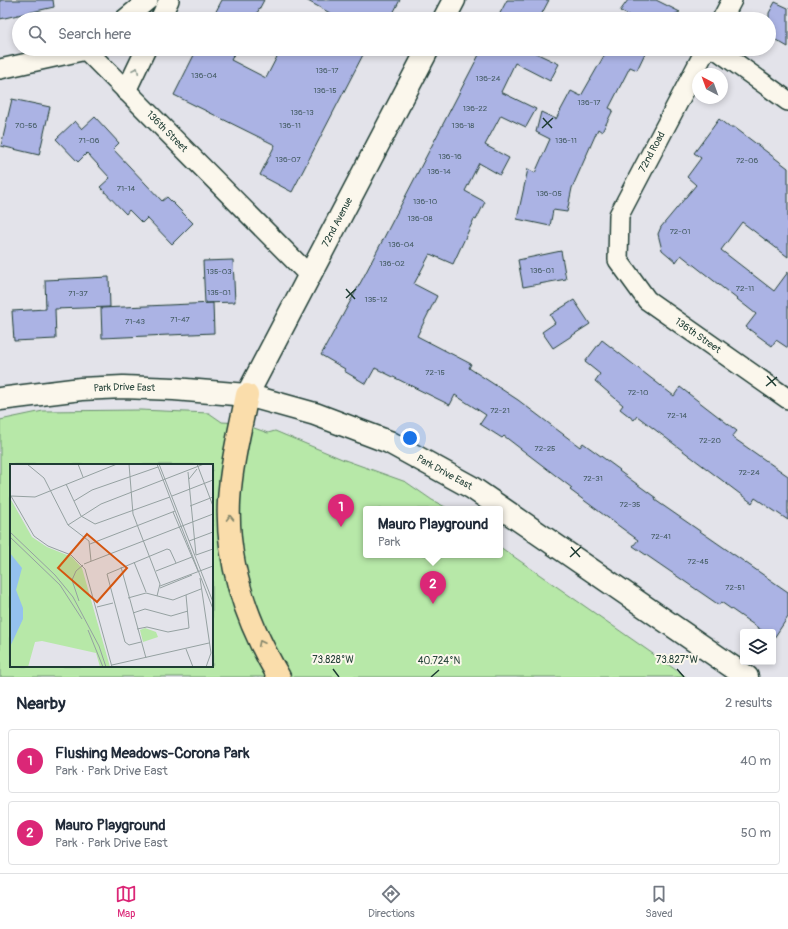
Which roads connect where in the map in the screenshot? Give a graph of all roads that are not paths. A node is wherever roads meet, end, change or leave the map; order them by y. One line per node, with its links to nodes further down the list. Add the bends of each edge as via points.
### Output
1 (148, 0): 5 (street)
2 (169, 0): 6 (street)
3 (454, 0): 7 (street)
4 (732, 0): 8 (street)
5 (133, 12)
6 (163, 12)
7 (448, 12)
8 (726, 12)
9 (59, 56): 15 (street, 136th Street)
10 (92, 56): 16 (street, 136th Street)
11 (143, 56): 16 (street, one-way to 11)
12 (424, 56): 19 (street, 72nd Avenue)
13 (702, 56): 18 (street, 72nd Road, via 619,215)
14 (726, 56): 17 (street)
15 (0, 69)
16 (126, 91): 19 (street, 136th Street)
17 (788, 101)
18 (618, 260): 22 (street, 136th Street, via 646,300)
19 (310, 276): 20 (street, 72nd Avenue)
20 (247, 396): 21 (street, Park Drive East, via 124,387 81,389); 23 (street, Park Drive East, via 314,414 389,442 470,487); 25 (highway, one-way to 20, via 254,630 243,601 235,570 230,533 229,501 232,471)
21 (0, 399)
22 (788, 399)
23 (498, 506)
24 (503, 510): 26 (street, Park Drive East)
25 (279, 677)
26 (747, 677)

